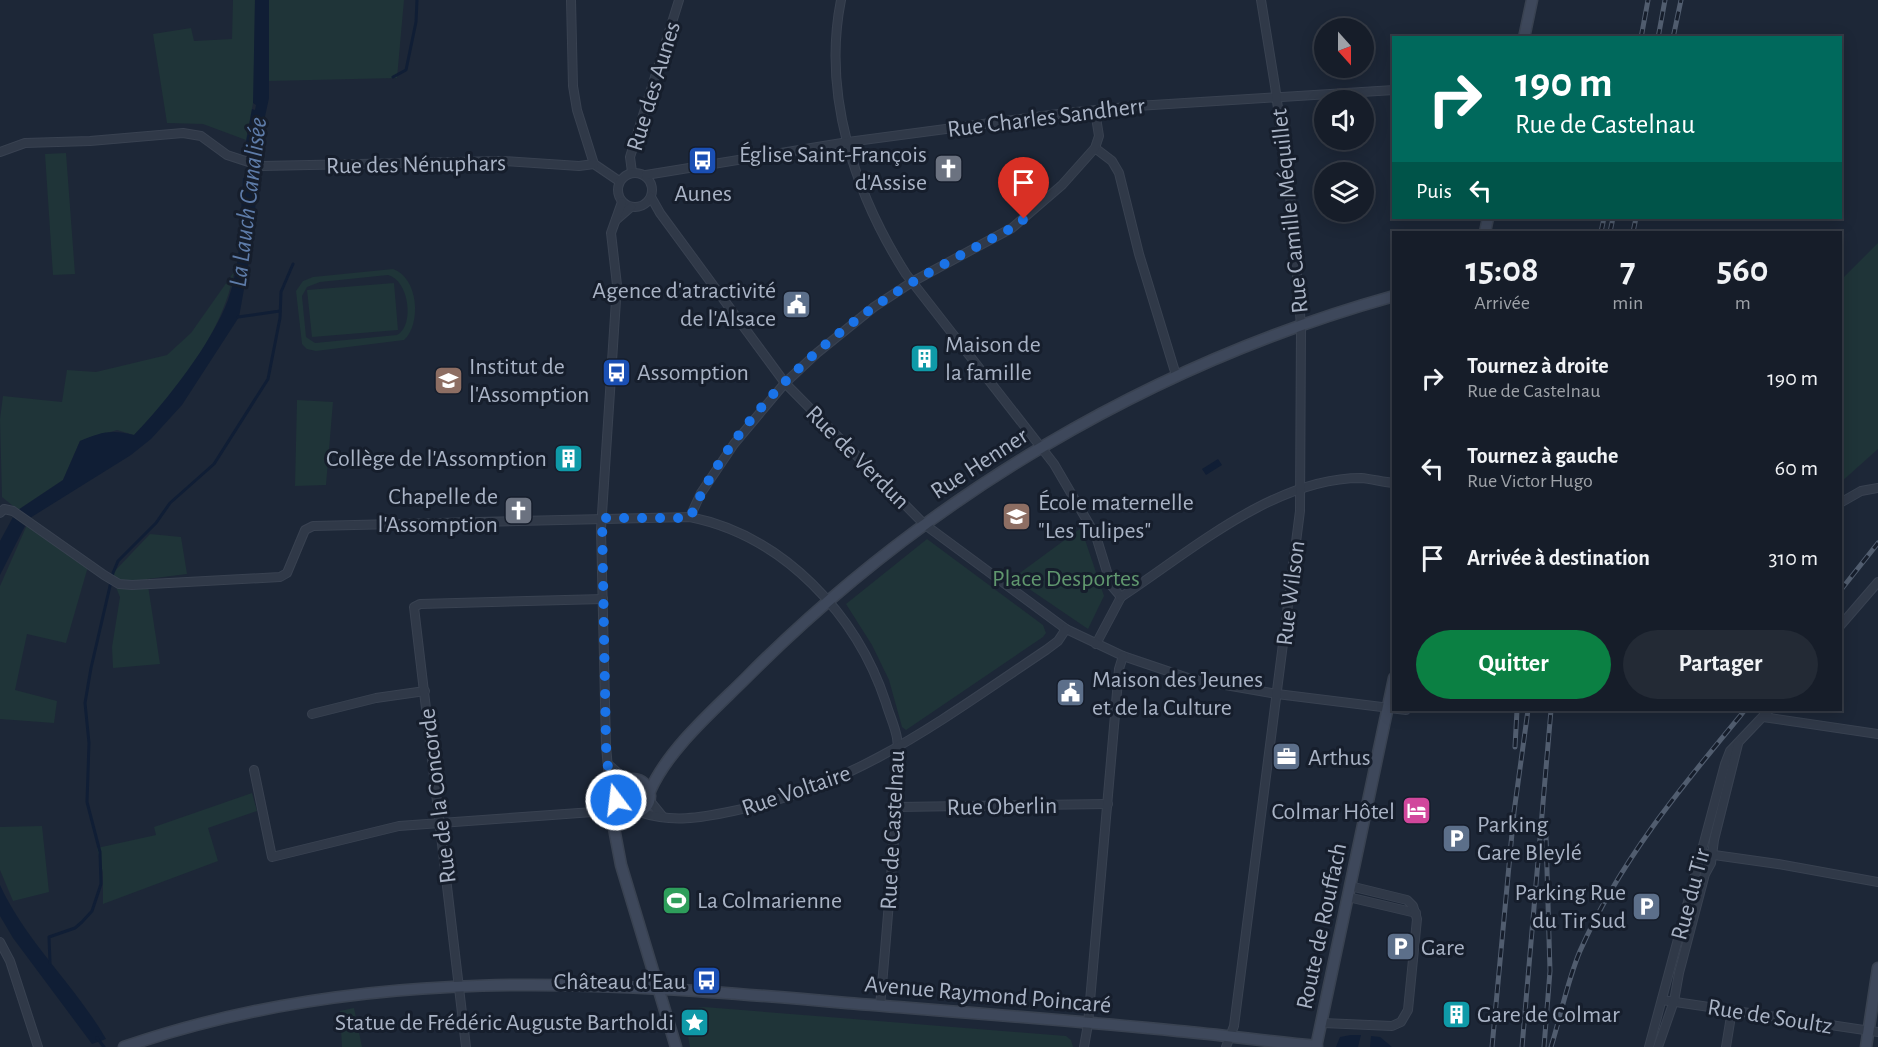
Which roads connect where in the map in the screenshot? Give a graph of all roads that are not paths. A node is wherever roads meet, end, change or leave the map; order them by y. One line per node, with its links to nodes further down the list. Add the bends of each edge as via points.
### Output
1 (571, 0): 13 (street, via 573,86)
2 (679, 0): 14 (street, Rue des Aunes, via 630,157)
3 (841, 0): 10 (street, via 836,70)
4 (1261, 0): 8 (street, Rue Camille Méquillet)
5 (1532, 0): 6 (street)
6 (1524, 36)
7 (1392, 90): 8 (street, Rue Charles Sandherr)
8 (1277, 96): 9 (street, Rue Charles Sandherr); 27 (street, Rue Camille Méquillet)
9 (1095, 111): 10 (street, Rue Charles Sandherr); 11 (street, via 1099,136)
10 (848, 142): 15 (street, Rue Charles Sandherr); 25 (street, via 864,195 885,242)
11 (1095, 148): 25 (street, via 1062,185 1012,228); 28 (street, via 1112,161 1119,173)
12 (0, 152): 13 (street, Rue des Nénuphars, via 25,143 183,133 201,136 227,156 261,166 504,161)
13 (594, 164): 17 (street)
14 (632, 172): 16 (street); 17 (street)
15 (665, 173): 16 (street, Rue Charles Sandherr); 18 (street)
16 (645, 175): 18 (street)
17 (619, 181): 20 (street)
18 (652, 186): 19 (street)
19 (651, 197): 21 (street); 23 (street, Rue de Verdun)
20 (622, 202): 22 (street); 24 (street)
21 (644, 205): 22 (street); 23 (street, Rue de Verdun)
22 (631, 207): 24 (street)
23 (660, 213): 29 (street, Rue de Verdun)
24 (616, 220): 36 (street, via 611,233 617,285)
25 (912, 282): 29 (street, via 840,333); 30 (street)
26 (1392, 297): 27 (street, Rue Henner)
27 (1301, 326): 28 (street, Rue Henner); 33 (street, Rue Wilson)
28 (1176, 375): 30 (street, Rue Henner)
29 (785, 383): 37 (street, via 734,444 701,493); 38 (street, Rue de Verdun)
30 (1042, 448): 38 (street, Rue Henner); 40 (street, via 1096,536 1111,585)
31 (1392, 483): 33 (street, via 1362,478)
32 (1878, 486): 34 (street)
33 (1299, 489): 40 (street, via 1228,524); 48 (street, Rue Wilson, via 1300,511)
34 (1842, 502)
35 (2, 511): 36 (street, Rue de Castelnau, via 13,511 119,584 280,578 287,573 305,530 313,526)
36 (602, 518): 37 (street, Rue de Castelnau); 41 (street)
37 (690, 518): 42 (street, Rue de Castelnau, via 711,522 772,553 814,584)
38 (924, 524): 42 (street, Rue Henner); 44 (street, Rue de Verdun)
39 (1878, 582): 43 (street)
40 (1121, 597): 45 (street)
41 (603, 599): 47 (street, Rue de la Concorde, via 420,604 414,608); 56 (street)
42 (828, 600): 55 (street, Rue de Castelnau, via 860,642 876,675 897,738); 58 (street, Rue Henner, via 711,713)
43 (1842, 624)
44 (1066, 629): 45 (street, Rue de Verdun); 55 (street, Rue Voltaire, via 1046,650)
45 (1096, 644): 46 (street, Rue de Verdun)
46 (1123, 656): 48 (street, Rue de Verdun, via 1191,679); 63 (street)
47 (425, 691): 51 (street); 68 (street, Rue de la Concorde)
48 (1277, 694): 49 (street, Rue de Verdun); 85 (street, Rue Wilson)
49 (1390, 702): 73 (street, Route de Rouffach)
50 (1768, 711): 52 (street, Rue du Tir)
51 (312, 714)
52 (1763, 717): 53 (street); 54 (street, Rue du Tir)
53 (1878, 734)
54 (1738, 744): 70 (street, Rue du Tir, via 1725,764); 71 (street, Rue du Tir)
55 (896, 749): 65 (street, Rue de Castelnau); 67 (street, Rue Voltaire, via 830,781 752,807 694,819)
56 (609, 765): 59 (street); 61 (street, via 609,779)
57 (254, 770): 68 (street, via 272,856 399,826)
58 (657, 773): 60 (street, Rue Henner); 62 (street, Rue Henner)
59 (627, 780): 60 (street); 61 (street)
60 (641, 780): 62 (street)
61 (616, 792): 64 (street)
62 (650, 796): 66 (street); 67 (street)
63 (1108, 804): 65 (street, Rue Oberlin); 83 (street)
64 (620, 807): 66 (street); 69 (street)
65 (897, 807): 80 (street, Rue de Castelnau)
66 (636, 813): 67 (street, Rue Voltaire); 69 (street)
67 (663, 818)
68 (441, 821): 69 (street, via 593,812); 76 (street, Rue de la Concorde)
69 (614, 828): 77 (street)
70 (1700, 853): 71 (street); 78 (street, Rue du Tir)
71 (1713, 855): 72 (street); 79 (street, Rue du Tir)
72 (1878, 882)
73 (1349, 892): 82 (street, Route de Rouffach); 82 (street, via 1416,913 1408,1010 1392,1026)
74 (0, 942): 86 (street)
75 (1878, 968): 84 (street)
76 (459, 985): 77 (street, Avenue Raymond Poincaré); 87 (street, Avenue Raymond Poincaré, via 295,1001 199,1023); 88 (street, Rue de la Concorde)
77 (656, 987): 80 (street, Avenue Raymond Poincaré); 89 (street)
78 (1662, 999): 79 (street, Rue de Soultz); 93 (street, Rue du Tir)
79 (1674, 1001): 81 (street, Rue de Soultz); 94 (street, Rue du Tir)
80 (880, 1006): 83 (street, Avenue Raymond Poincaré)
81 (1732, 1010): 84 (street, Rue de Soultz); 95 (street)
82 (1323, 1023): 92 (street, Route de Rouffach)
83 (1088, 1024): 85 (street, Avenue Raymond Poincaré); 90 (street)
84 (1873, 1031): 96 (street)
85 (1230, 1036): 91 (street, Rue Wilson); 92 (street, Avenue Raymond Poincaré)
86 (38, 1047)
87 (124, 1047)
88 (466, 1047)
89 (676, 1047)
90 (1084, 1047)
91 (1226, 1047)
92 (1317, 1047)
93 (1649, 1047)
94 (1658, 1047)
95 (1726, 1047)
96 (1866, 1047)

